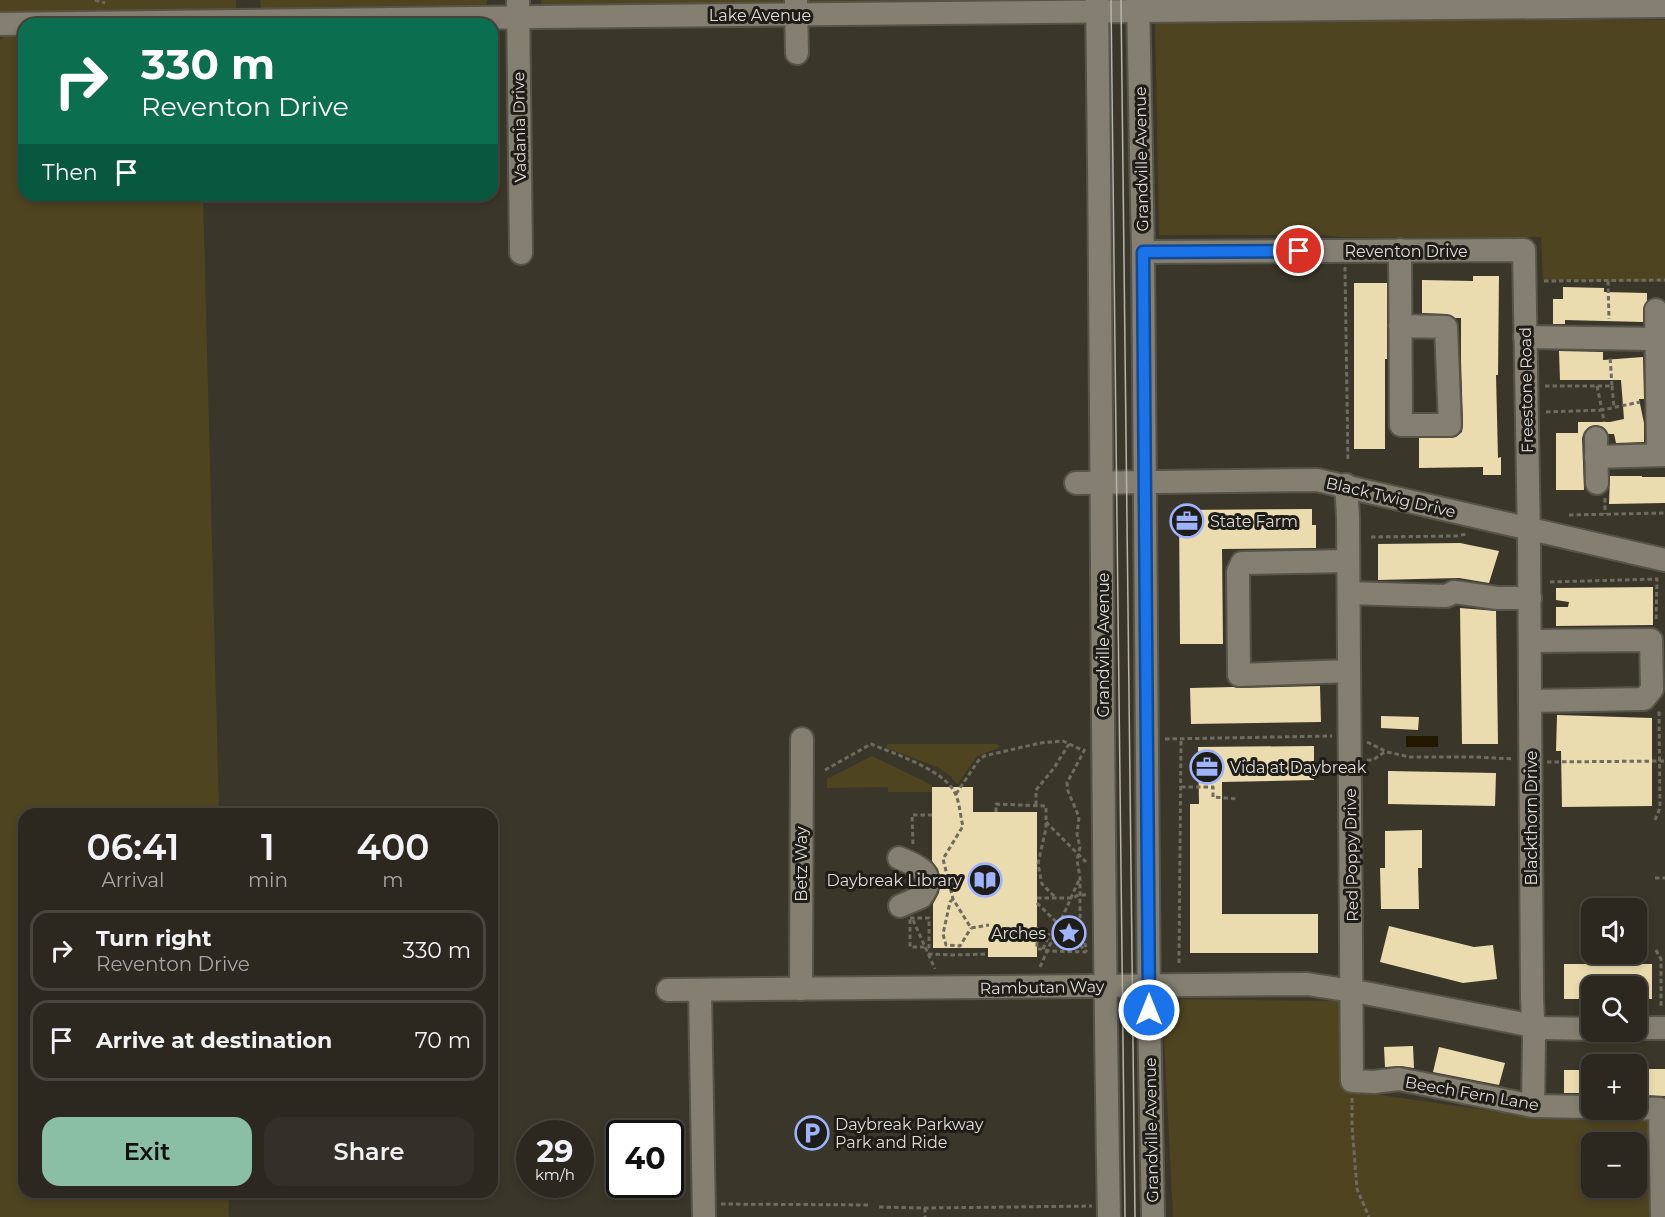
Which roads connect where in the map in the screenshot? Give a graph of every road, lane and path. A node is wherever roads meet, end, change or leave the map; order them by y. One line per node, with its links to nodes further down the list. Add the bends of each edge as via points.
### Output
1 (1138, 5): 2 (street, Lake Avenue); 3 (street, Lake Avenue); 13 (street, Grandville Avenue)
2 (1097, 6): 4 (street, Lake Avenue); 33 (street, Grandville Avenue)
3 (1665, 6)
4 (796, 7): 5 (street, Lake Avenue); 10 (street)
5 (518, 9): 6 (street, Lake Avenue); 14 (street, Vadania Drive)
6 (249, 10): 7 (street, Lake Avenue)
7 (107, 18)
8 (18, 23): 9 (street, Lake Avenue)
9 (0, 24)
10 (797, 53)
11 (1400, 250): 12 (street, Reventon Drive); 13 (street, Reventon Drive); 19 (street)
12 (1524, 250): 20 (street, Freestone Road)
13 (1143, 252): 31 (street, Grandville Avenue)
14 (521, 253)
15 (1345, 259): 30 (path)
16 (1665, 280): 17 (path)
17 (1544, 281)
18 (1656, 310): 21 (street)
19 (1400, 326): 19 (street, via 1401,424 1450,425 1446,327)
20 (1526, 337): 21 (street); 38 (street, Freestone Road)
21 (1656, 339): 24 (street)
22 (1597, 386): 26 (path)
23 (1612, 386): 25 (path)
24 (1657, 399): 25 (path); 29 (street)
25 (1614, 408): 26 (path)
26 (1602, 410): 27 (path); 28 (path, via 1607,437)
27 (1545, 412)
28 (1596, 448): 29 (street); 34 (street)
29 (1661, 455)
30 (1348, 462)
31 (1145, 482): 33 (street, Black Twig Drive); 35 (street, Black Twig Drive, via 1317,480); 102 (street, Grandville Avenue)
32 (1076, 483): 33 (street, Black Twig Drive)
33 (1103, 483): 101 (street, Grandville Avenue)
34 (1597, 483)
35 (1346, 485): 38 (street, Black Twig Drive); 42 (street, Red Poppy Drive)
36 (1665, 513): 37 (path)
37 (1569, 515)
38 (1529, 530): 41 (street, Black Twig Drive); 45 (street, Blackthorn Drive)
39 (1469, 534): 40 (path)
40 (1371, 537)
41 (1665, 560)
42 (1348, 561): 44 (street, Red Poppy Drive); 48 (street, via 1242,563 1238,572 1239,675)
43 (1550, 582): 46 (path, via 1657,579)
44 (1348, 593): 45 (street, via 1446,596 1454,592); 48 (street, Red Poppy Drive)
45 (1530, 598): 47 (street, Blackthorn Drive)
46 (1656, 632)
47 (1530, 641): 49 (street, Blackthorn Drive); 49 (street, via 1651,640 1652,688 1644,699)
48 (1349, 671): 106 (street, Red Poppy Drive)
49 (1530, 701): 62 (street, Blackthorn Drive)
50 (1658, 701): 63 (path)
51 (1339, 736): 52 (path)
52 (1181, 738): 54 (path); 66 (path)
53 (802, 739): 103 (street, Betz Way)
54 (1163, 739)
55 (1365, 741): 59 (path)
56 (1089, 742): 58 (path)
57 (1069, 744): 58 (path); 67 (path, via 1040,742 984,756); 69 (path, via 1036,790)
58 (1084, 751): 60 (path); 75 (path, via 1067,783 1079,817)
59 (1386, 751): 61 (path); 62 (path, via 1410,758)
60 (1089, 753)
61 (1373, 760)
62 (1531, 760): 63 (path); 109 (street, Blackthorn Drive)
63 (1660, 761): 64 (path); 72 (path, via 1660,808)
64 (1665, 761)
65 (825, 770): 67 (path, via 871,744 933,771)
66 (1181, 787): 68 (path, via 1213,787 1214,797); 98 (path)
67 (956, 794): 85 (path, via 963,826 943,859)
68 (1238, 799)
69 (1035, 805): 70 (path, via 996,804); 73 (path, via 1046,806)
70 (996, 812)
71 (932, 815): 74 (path, via 912,815)
72 (1655, 820)
73 (1046, 822): 75 (path); 83 (path, via 1038,864 1041,885)
74 (906, 853): 87 (street, via 927,878 921,897)
75 (1078, 854): 76 (path); 77 (path)
76 (1092, 868)
77 (1080, 877): 80 (path); 84 (path)
78 (1655, 878): 79 (path)
79 (1665, 878)
80 (1079, 895): 81 (path); 84 (path); 95 (path, via 1080,930)
81 (1092, 895)
82 (1037, 898): 83 (path)
83 (1056, 898): 84 (path)
84 (1072, 898): 89 (path)
85 (953, 899): 90 (path); 90 (path, via 943,934 946,945 960,946)
86 (1037, 903): 89 (path)
87 (906, 912): 91 (path); 91 (path, via 910,918 910,947); 91 (path, via 928,918 929,947)
88 (989, 925): 90 (path)
89 (1059, 925): 94 (path); 95 (path)
90 (970, 928)
91 (925, 947): 96 (path)
92 (1043, 949): 92 (path, via 1037,949 1037,927 1049,935); 94 (path)
93 (1656, 950): 107 (path, via 1661,959)
94 (1048, 951): 95 (path); 99 (path)
95 (1086, 952)
96 (928, 954): 97 (path); 100 (path)
97 (988, 954)
98 (1179, 963)
99 (1038, 972)
100 (937, 974)
101 (1105, 986): 102 (street, Rambutan Way); 103 (street, Rambutan Way); 119 (street, Grandville Avenue)
102 (1149, 986): 106 (street, Rambutan Way, via 1307,984); 121 (street, Grandville Avenue)
103 (801, 989): 105 (street, Rambutan Way)
104 (668, 990): 105 (street, Rambutan Way)
105 (700, 990): 118 (street)
106 (1351, 990): 109 (street, Rambutan Way); 111 (street, Red Poppy Drive)
107 (1663, 1018): 108 (street)
108 (1647, 1025)
109 (1533, 1026): 110 (street, Rambutan Way); 112 (street, Blackthorn Drive)
110 (1581, 1029)
111 (1352, 1081): 112 (street, Beech Fern Lane, via 1399,1079); 122 (path, via 1357,1189)
112 (1533, 1106): 113 (street, Beech Fern Lane)
113 (1581, 1107)
114 (1647, 1108): 123 (street, via 1660,1109)
115 (870, 1205): 118 (path, via 724,1204)
116 (879, 1207): 117 (path)
117 (925, 1208): 119 (path); 120 (path)
118 (708, 1211)
119 (1102, 1211)
120 (925, 1217)
121 (1152, 1217)
122 (1369, 1217)
123 (1662, 1217)

